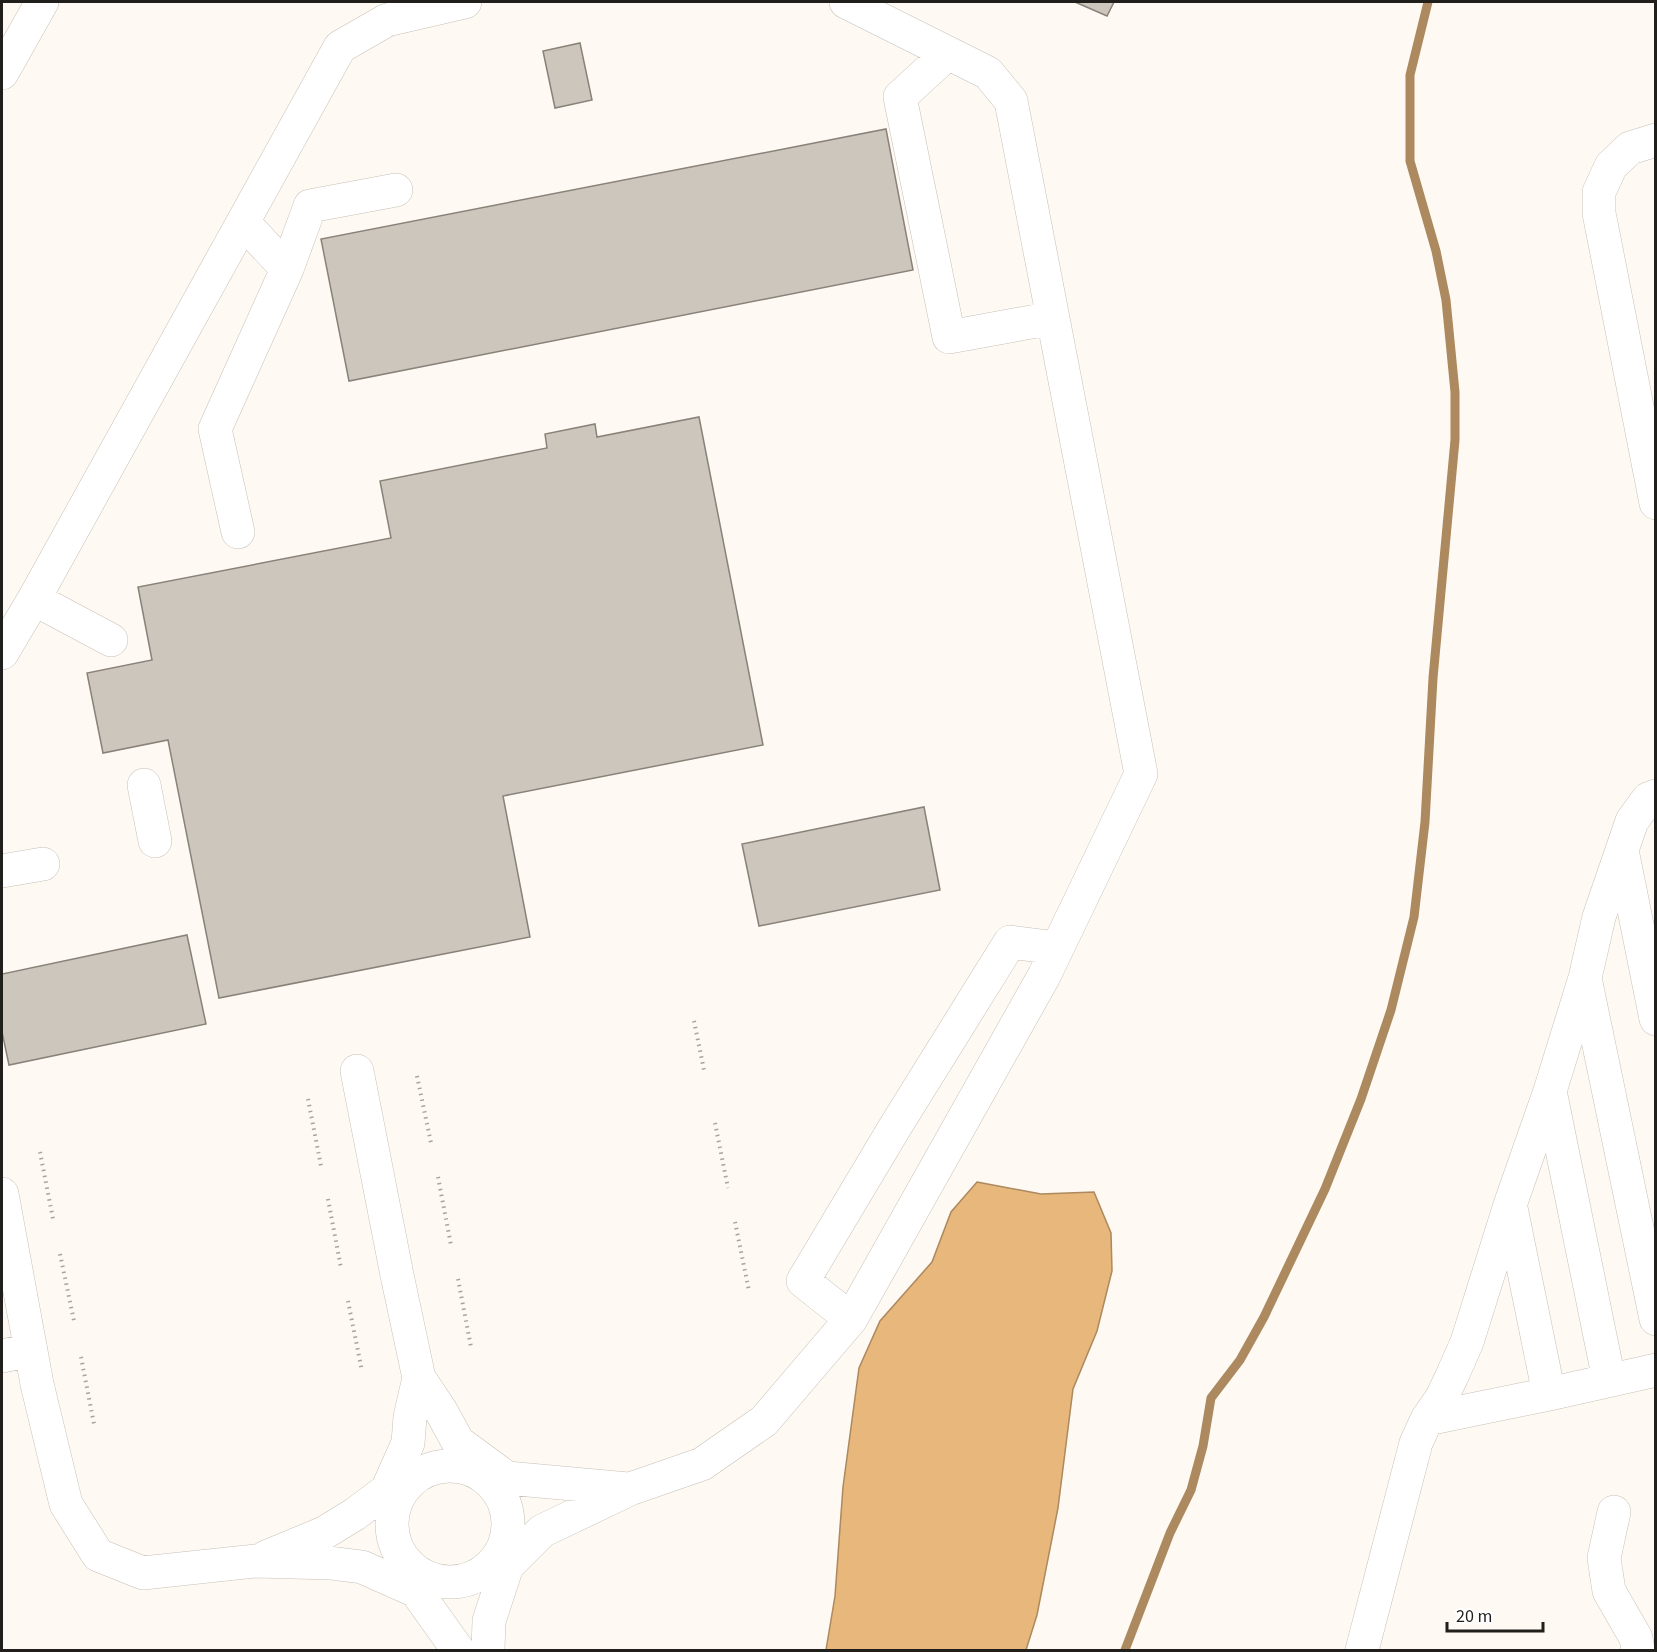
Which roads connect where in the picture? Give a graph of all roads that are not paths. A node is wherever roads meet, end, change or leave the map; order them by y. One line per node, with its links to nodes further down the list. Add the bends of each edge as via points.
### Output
1 (42, 2): 5 (main road)
2 (465, 2): 8 (main road, via 387,20 340,47)
3 (846, 2): 4 (main road)
4 (948, 53): 10 (main road, via 988,73 1011,101); 10 (main road, via 900,97 949,338)
5 (2, 73)
6 (1656, 140): 11 (main road, via 1630,148 1611,166 1599,192 1599,213)
7 (396, 190): 9 (main road, via 310,206)
8 (243, 222): 9 (main road); 13 (main road)
9 (287, 269): 12 (main road, via 215,429)
10 (1053, 318): 22 (main road, via 1141,774)
11 (1656, 504)
12 (238, 532)
13 (34, 600): 14 (main road); 15 (main road)
14 (111, 639)
15 (2, 652)
16 (144, 785): 18 (main road)
17 (1656, 796): 19 (main road, via 1648,799 1632,821)
18 (155, 841)
19 (1622, 850): 23 (main road, via 1599,917); 24 (main road)
20 (43, 864): 21 (main road)
21 (2, 871)
22 (1057, 948): 29 (main road); 29 (main road, via 1010,942 803,1281)
23 (1585, 978): 26 (main road); 30 (main road)
24 (1656, 1019)
25 (357, 1071): 33 (main road)
26 (1550, 1091): 28 (main road); 34 (main road)
27 (2, 1194): 31 (main road)
28 (1510, 1206): 35 (main road); 36 (main road, via 1467,1342 1449,1384)
29 (851, 1319): 38 (main road, via 764,1421 702,1464)
30 (1656, 1319)
31 (16, 1353): 42 (main road, via 66,1504 98,1555 143,1573)
32 (1656, 1370): 34 (main road)
33 (419, 1378): 37 (main road, via 458,1442); 39 (main road)
34 (1609, 1380): 35 (main road)
35 (1549, 1394): 36 (main road)
36 (1427, 1419): 48 (main road, via 1416,1443)
37 (492, 1478): 38 (main road); 39 (main road, via 470,1469 432,1468); 43 (main road, via 506,1510 507,1528)
38 (630, 1489): 43 (main road, via 542,1531)
39 (398, 1492): 41 (main road, via 392,1528); 42 (main road, via 324,1533)
40 (1614, 1512): 49 (main road, via 1604,1558 1609,1592 1636,1638)
41 (400, 1553): 44 (main road, via 423,1575); 45 (main road)
42 (256, 1561): 45 (main road, via 362,1567)
43 (496, 1562): 44 (main road, via 461,1580); 47 (main road)
44 (437, 1580): 45 (main road)
45 (404, 1586): 46 (main road, via 416,1591)
46 (458, 1650)
47 (488, 1650)
48 (1362, 1650)
49 (1638, 1650)

